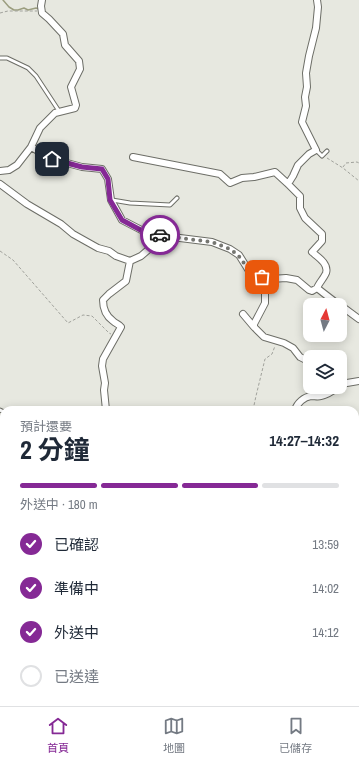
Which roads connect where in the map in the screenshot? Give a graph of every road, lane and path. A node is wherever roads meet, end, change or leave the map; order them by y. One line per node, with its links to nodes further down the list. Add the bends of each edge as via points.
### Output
1 (42, 0): 3 (street)
2 (317, 0): 8 (street, via 316,28 306,73 306,106 302,122)
3 (41, 11): 4 (path); 6 (street, via 63,34 65,45 80,65 71,87 75,108)
4 (0, 13)
5 (0, 58): 6 (lane, via 7,58 28,68)
6 (58, 111): 7 (street, via 40,128)
7 (31, 147): 14 (street, via 17,165 9,170); 19 (street, via 52,159 102,169 108,179)
8 (316, 150): 10 (lane); 17 (street, via 298,165)
9 (327, 151): 10 (lane)
10 (323, 156): 13 (path)
11 (133, 157): 17 (street, via 220,174 230,183 242,178 275,172)
12 (359, 163): 13 (path, via 346,163)
13 (343, 168): 15 (path)
14 (0, 171)
15 (359, 181)
16 (0, 184): 22 (street, via 73,234)
17 (288, 184): 24 (street, via 300,196 300,208 305,218 322,234 322,241 312,252 322,259 326,268)
18 (177, 198): 19 (lane, via 170,205)
19 (110, 200): 20 (street, via 122,220 148,234 159,235)
20 (162, 239): 22 (street, via 141,256); 23 (street, via 172,237 212,242 238,255 249,270)
21 (0, 251): 30 (path, via 13,260 68,323 83,315 92,316 109,334)
22 (130, 261): 30 (street, via 126,281 103,300 104,310 112,321 121,327)
23 (271, 279): 24 (street, via 297,280 309,290); 29 (street, via 265,292 265,303)
24 (317, 288): 25 (street)
25 (331, 298)
26 (347, 310): 28 (street)
27 (243, 314): 29 (street)
28 (359, 319)
29 (254, 327): 31 (street, via 264,337)
30 (118, 334): 36 (street, via 103,360)
31 (277, 341): 32 (street, via 293,348); 37 (path, via 272,354 265,359)
32 (303, 358)
33 (359, 380): 34 (street)
34 (347, 384)
35 (327, 394): 38 (street, via 304,398)
36 (106, 406)
37 (254, 406)
38 (296, 406)

